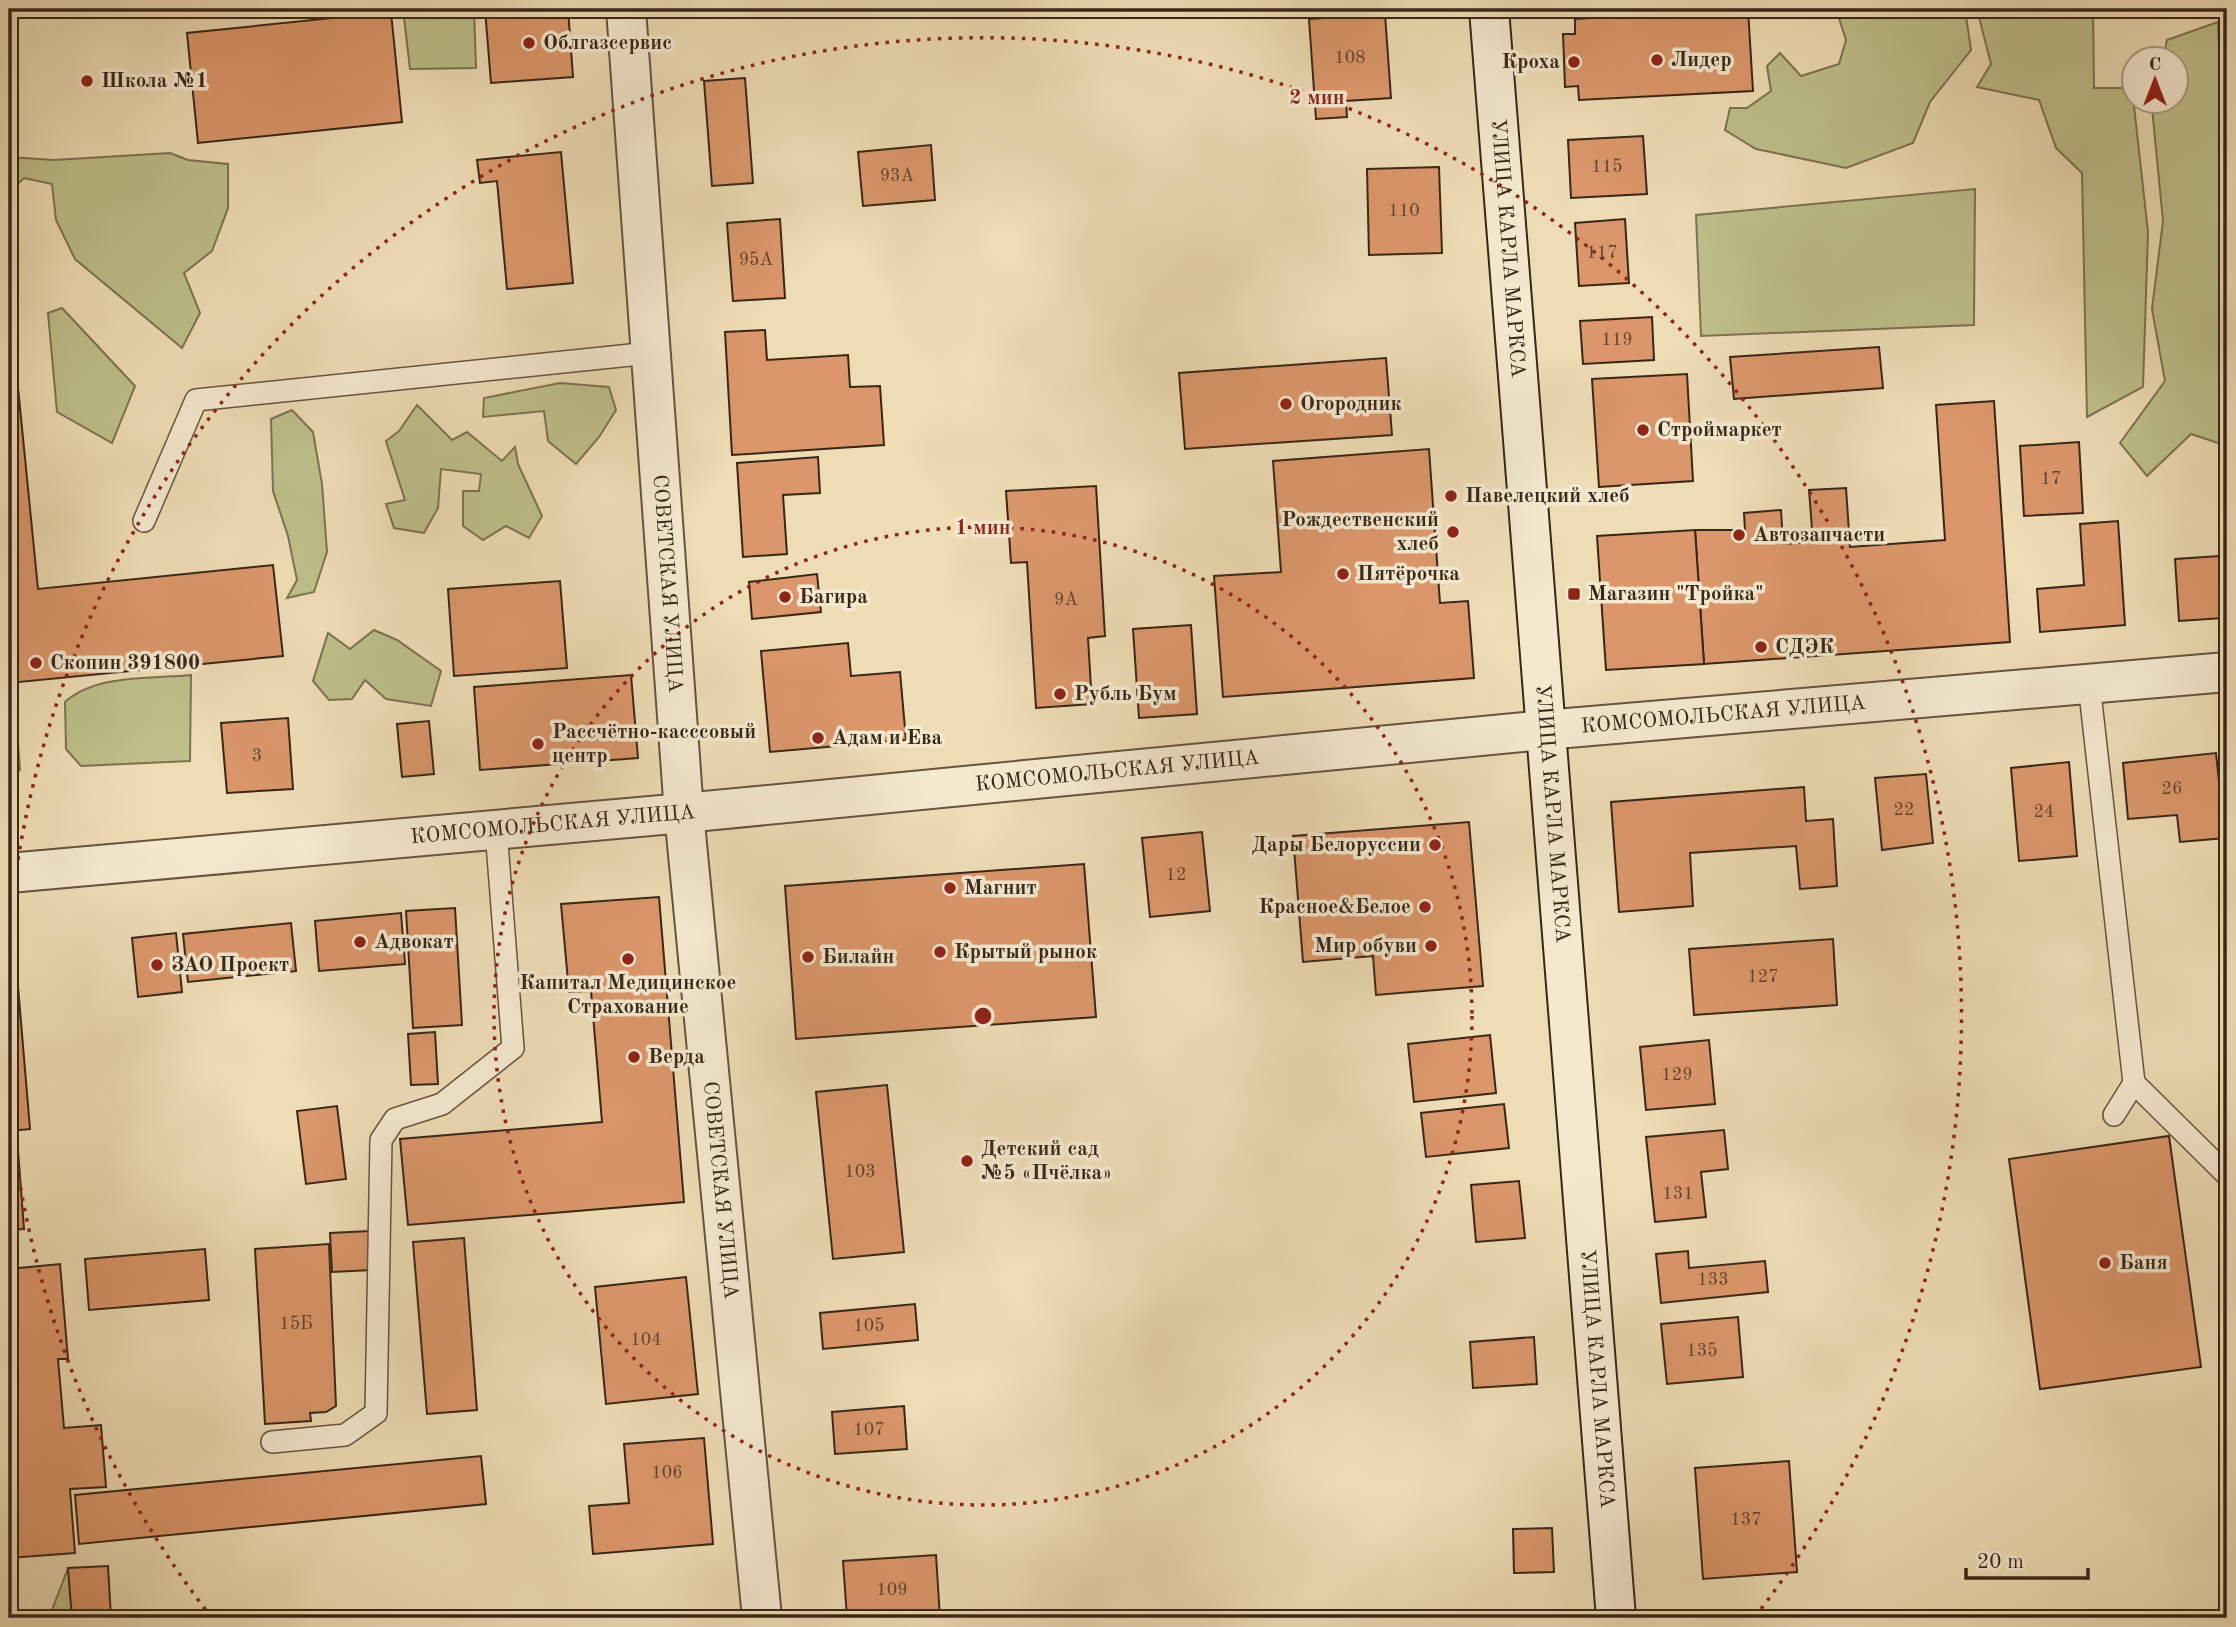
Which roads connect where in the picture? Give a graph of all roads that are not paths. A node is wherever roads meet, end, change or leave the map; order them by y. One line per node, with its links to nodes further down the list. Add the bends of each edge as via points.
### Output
1 (626, 9): 3 (street, СОВЕТСКАЯ УЛИЦА)
2 (1489, 9): 7 (street, УЛИЦА КАРЛА МАРКСА)
3 (650, 353): 4 (lane, via 196,400); 8 (street, СОВЕТСКАЯ УЛИЦА)
4 (144, 521)
5 (2227, 672): 6 (street, КОМСОМОЛЬСКАЯ УЛИЦА)
6 (2089, 684): 7 (street, КОМСОМОЛЬСКАЯ УЛИЦА); 11 (lane)
7 (1544, 730): 8 (street, КОМСОМОЛЬСКАЯ УЛИЦА); 16 (street, УЛИЦА КАРЛА МАРКСА)
8 (684, 813): 9 (street, КОМСОМОЛЬСКАЯ УЛИЦА); 15 (street, СОВЕТСКАЯ УЛИЦА)
9 (496, 830): 10 (street, КОМСОМОЛЬСКАЯ УЛИЦА); 14 (lane, via 513,1048 442,1104 395,1119 381,1140 376,1413 345,1435)
10 (9, 873)
11 (2134, 1083): 12 (lane); 13 (lane)
12 (2114, 1115)
13 (2227, 1175)
14 (272, 1442)
15 (762, 1618)
16 (1616, 1618)

